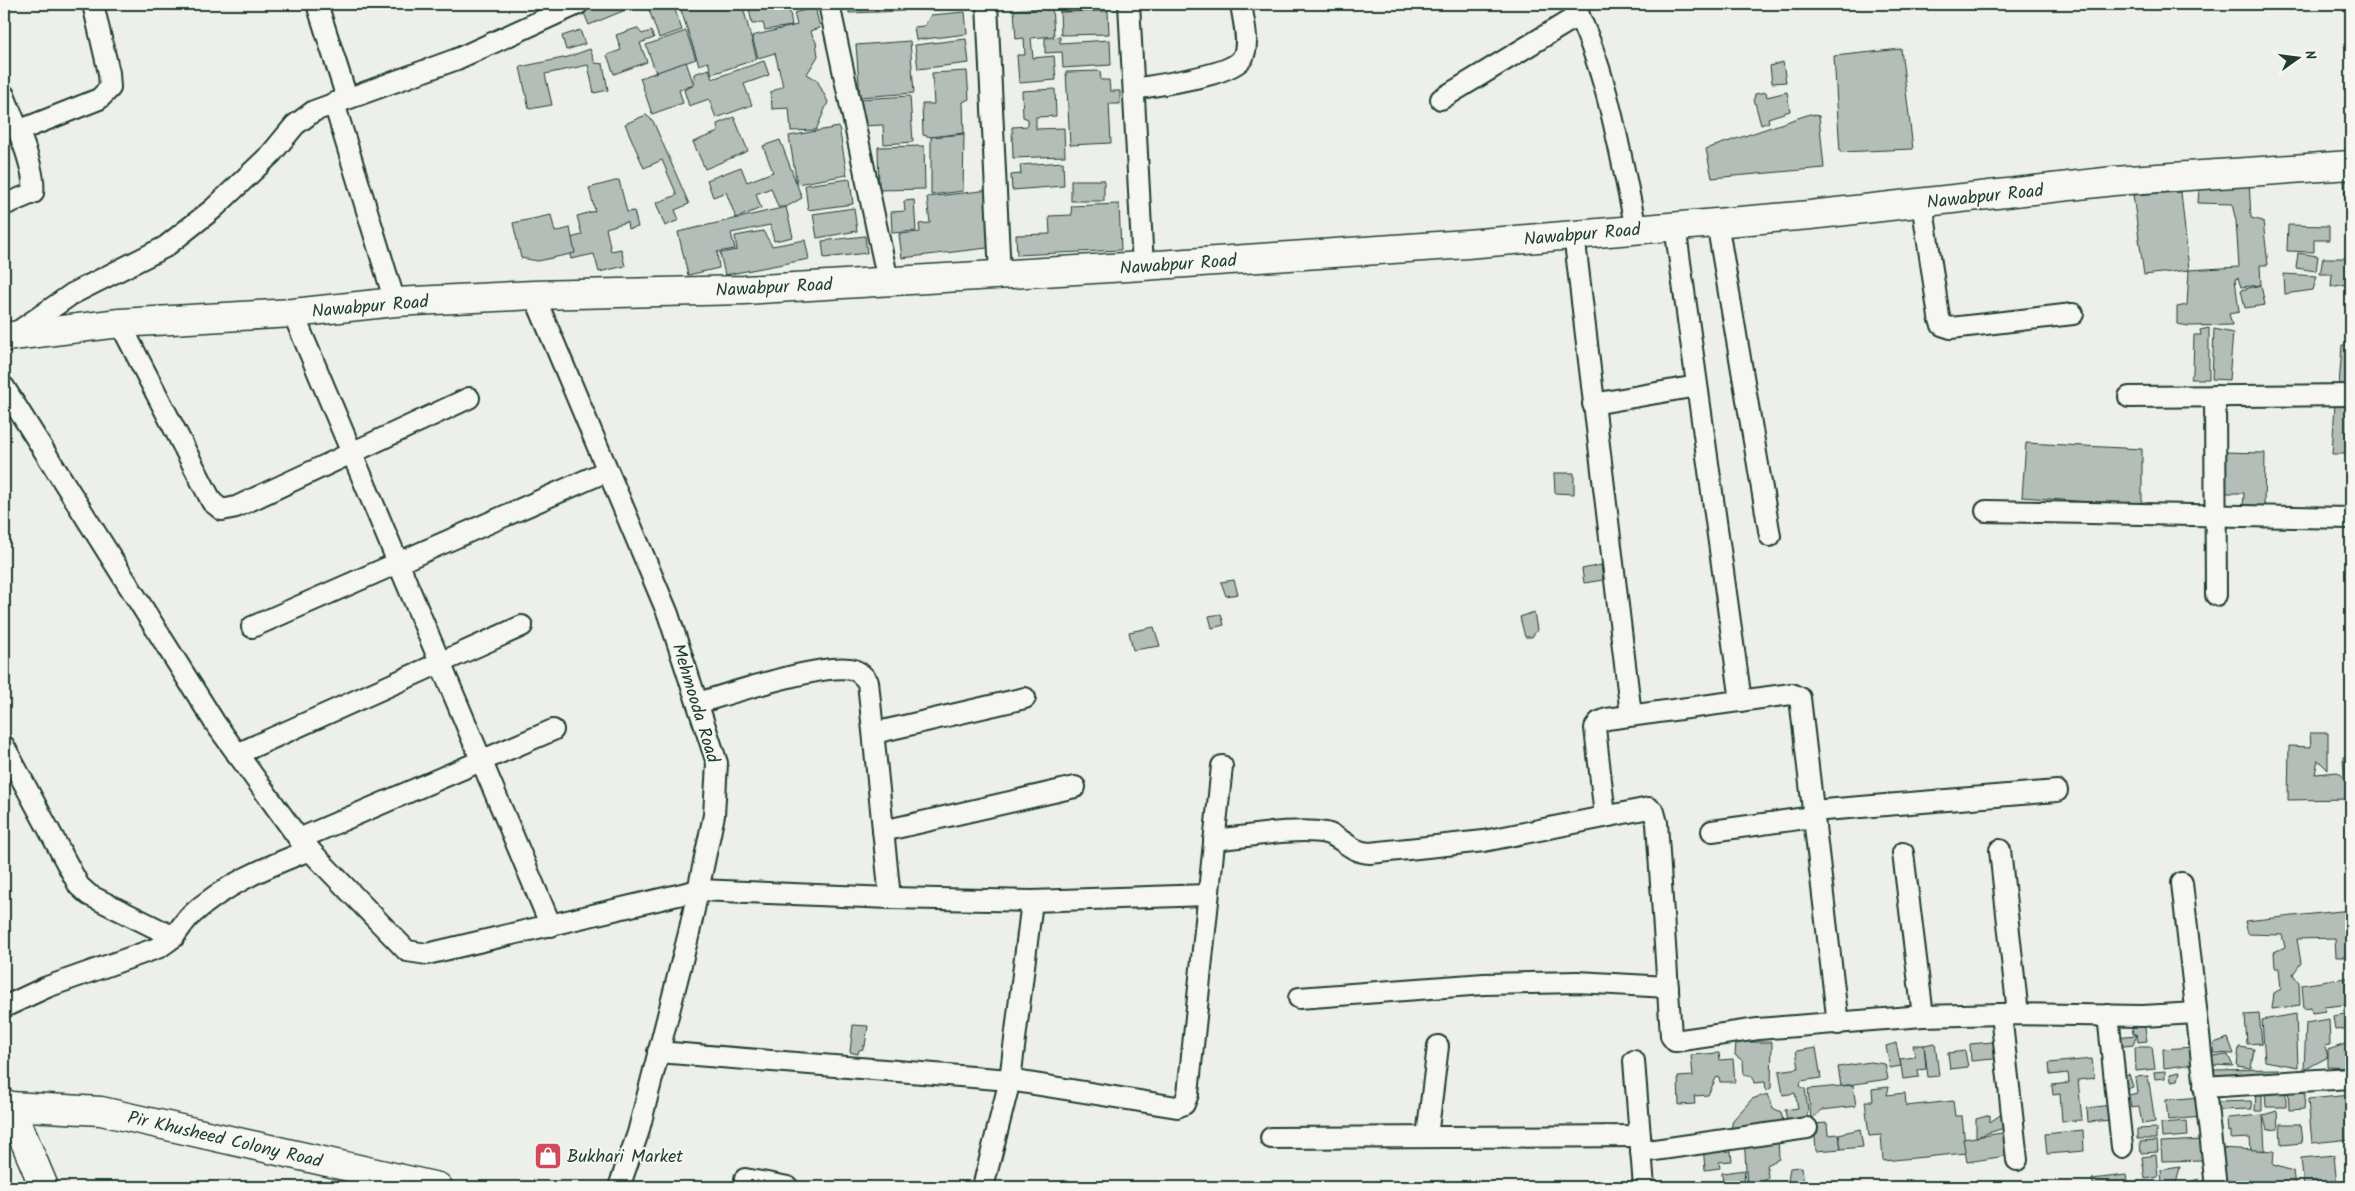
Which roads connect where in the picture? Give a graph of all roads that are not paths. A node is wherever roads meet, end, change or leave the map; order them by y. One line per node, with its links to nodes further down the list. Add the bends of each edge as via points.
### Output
1 (93, 4): 13 (street, via 110,73 110,88 99,99)
2 (317, 4): 12 (street)
3 (829, 4): 23 (street)
4 (987, 4): 22 (street)
5 (1129, 4): 9 (street)
6 (1241, 4): 9 (street, via 1246,43 1243,57 1236,65 1217,74)
7 (566, 6): 12 (street, via 456,59)
8 (1576, 9): 11 (street); 19 (street, via 1603,82)
9 (1134, 89): 21 (street)
10 (4, 95): 13 (street)
11 (1441, 99)
12 (341, 101): 25 (street); 29 (street, via 314,111 295,125 271,154 213,209 165,247 72,294)
13 (18, 131): 16 (street, via 34,180 33,193)
14 (2351, 165): 15 (street, Nawabpur Road, via 2114,181)
15 (1922, 202): 17 (street, Nawabpur Road); 27 (street, via 1942,325 1951,328)
16 (4, 205)
17 (1717, 222): 18 (street, Nawabpur Road); 42 (street)
18 (1675, 226): 19 (street, Nawabpur Road); 30 (street)
19 (1636, 229): 20 (street, Nawabpur Road)
20 (1574, 234): 21 (street, Nawabpur Road); 36 (street)
21 (1143, 266): 22 (street, Nawabpur Road)
22 (1000, 275): 23 (street, Nawabpur Road)
23 (888, 281): 24 (street, Nawabpur Road, via 744,290)
24 (534, 295): 25 (street, Nawabpur Road); 38 (street, Mehmooda Road)
25 (395, 302): 26 (street, Nawabpur Road)
26 (293, 313): 28 (street, Nawabpur Road); 37 (street)
27 (2073, 314)
28 (120, 323): 29 (street, Nawabpur Road); 37 (street, via 212,502 222,510 236,507)
29 (8, 336)
30 (1697, 386): 36 (street); 49 (street)
31 (4, 387): 55 (street)
32 (2351, 395): 33 (street)
33 (2215, 396): 34 (street); 40 (street)
34 (2129, 397)
35 (469, 398): 37 (street)
36 (1593, 404): 51 (street)
37 (352, 453): 43 (street)
38 (607, 471): 43 (street); 50 (street, Mehmooda Road, via 668,614)
39 (1986, 512): 40 (street)
40 (2215, 516): 41 (street); 44 (street)
41 (2351, 518)
42 (1770, 536)
43 (398, 563): 46 (street); 47 (street)
44 (2216, 595)
45 (522, 626): 47 (street)
46 (252, 627)
47 (440, 663): 55 (street); 56 (street)
48 (1025, 698): 53 (street)
49 (1741, 701): 51 (street); 60 (street, via 1791,694 1800,698)
50 (698, 703): 53 (street, via 791,676 853,669 868,682); 69 (street, Mehmooda Road, via 717,763 714,815)
51 (1631, 716): 61 (street, via 1606,719 1595,728)
52 (553, 730): 56 (street)
53 (874, 732): 63 (street)
54 (4, 746): 74 (street, via 79,886 89,895)
55 (237, 754): 65 (street)
56 (482, 761): 65 (street); 73 (street)
57 (1222, 766): 64 (street)
58 (1075, 787): 63 (street)
59 (2057, 791): 60 (street)
60 (1812, 814): 62 (street); 82 (street)
61 (1605, 816): 64 (street, via 1484,841 1370,853 1353,850 1333,835 1324,833 1290,832); 75 (street, via 1649,808 1654,812)
62 (1712, 830)
63 (884, 832): 71 (street)
64 (1214, 840): 70 (street)
65 (305, 845): 73 (street, via 407,952 427,954); 74 (street, via 239,881 188,918)
66 (2000, 850): 79 (street)
67 (1903, 853): 81 (street)
68 (2182, 883): 78 (street)
69 (699, 890): 71 (street); 73 (street); 84 (street, Mehmooda Road)
70 (1207, 895): 72 (street); 87 (street, via 1188,1094 1184,1104 1177,1107)
71 (890, 898): 72 (street)
72 (1032, 900): 87 (street)
73 (551, 926)
74 (174, 937): 77 (street, via 160,947 47,987)
75 (1668, 987): 76 (street, via 1577,982 1484,984); 82 (street, via 1675,1041 1758,1029)
76 (1298, 998)
77 (4, 1007)
78 (2196, 1013): 80 (street); 88 (street)
79 (2010, 1014): 80 (street); 81 (street); 95 (street)
80 (2108, 1015): 94 (street)
81 (1923, 1016): 82 (street)
82 (1838, 1024)
83 (1438, 1046): 91 (street)
84 (658, 1052): 87 (street); 99 (street, Mehmooda Road, via 638,1133)
85 (1634, 1061): 93 (street)
86 (2351, 1078): 88 (street)
87 (1010, 1080): 101 (street)
88 (2204, 1087): 103 (street)
89 (7, 1104): 97 (street); 98 (street, Pir Khusheed Colony Road, via 101,1111)
90 (1807, 1128): 93 (street)
91 (1428, 1137): 92 (street); 93 (street)
92 (1271, 1138)
93 (1640, 1144): 102 (street)
94 (2122, 1147)
95 (2017, 1160)
96 (745, 1179): 100 (street)
97 (44, 1187)
98 (438, 1187)
99 (619, 1187)
100 (788, 1187)
101 (982, 1187)
102 (1644, 1187)
103 (2216, 1187)

